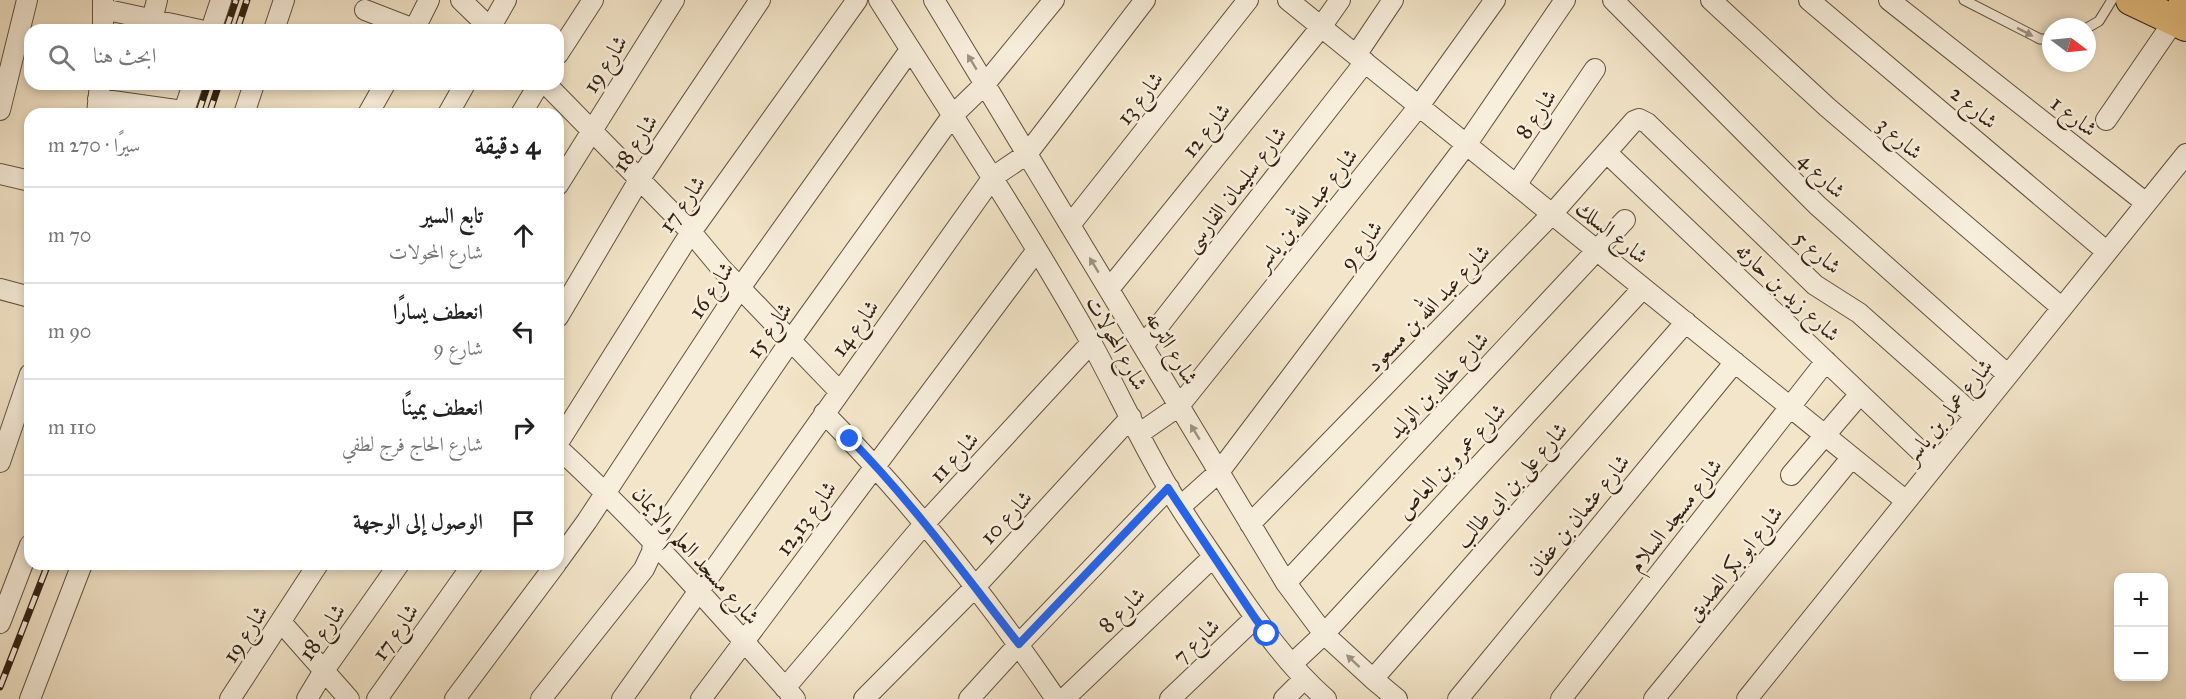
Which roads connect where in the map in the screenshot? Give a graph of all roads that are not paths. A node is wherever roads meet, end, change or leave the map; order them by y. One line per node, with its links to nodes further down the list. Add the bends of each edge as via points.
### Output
1 (27, 0): 63 (street)
2 (157, 0): 32 (street)
3 (221, 0): 36 (street)
4 (284, 0): 37 (street)
5 (429, 0): 39 (street)
6 (461, 0): 40 (street)
7 (506, 0): 41 (street)
8 (593, 0): 44 (street)
9 (674, 0): 67 (street, شارع 19)
10 (760, 0): 76 (street, شارع 18)
11 (857, 0): 82 (street, شارع 17)
12 (879, 0): 45 (street, شارع المحولات)
13 (1054, 0): 48 (street, شارع 15)
14 (1145, 0): 70 (street, شارع 14)
15 (1248, 0): 81 (street, شارع 13)
16 (1288, 0): 42 (street, شارع السلك)
17 (1340, 0): 42 (street, شارع 12)
18 (1393, 0): 46 (street, شارع سليمان الفارسى)
19 (1496, 0): 56 (street, شارع عبد الله بن ياسر)
20 (1565, 0): 68 (street, شارع 9)
21 (1613, 0): 99 (street, شارع 4, via 1817,205)
22 (1711, 0): 92 (street, شارع 3, via 1827,107)
23 (1809, 0): 85 (street, شارع 2)
24 (1889, 0): 78 (street, شارع 1)
25 (1964, 0): 43 (lane, one-way to 43)
26 (2112, 0): 33 (lane)
27 (2131, 0): 31 (main road)
28 (943, 4): 48 (street, شارع الترعه, one-way to 28)
29 (103, 5): 32 (street); 34 (street)
30 (365, 10): 38 (street)
31 (2183, 12): 65 (street)
32 (152, 20): 35 (street)
33 (2096, 23)
34 (102, 24)
35 (171, 24)
36 (213, 24)
37 (275, 24)
38 (399, 24)
39 (417, 24)
40 (485, 24)
41 (493, 24)
42 (1321, 27): 46 (street, شارع السلك); 89 (street, شارع 12)
43 (2042, 39)
44 (564, 45)
45 (910, 50): 64 (street, شارع المحولات); 86 (street, شارع 16)
46 (1360, 59): 56 (street, شارع السلك); 96 (street, شارع سليمان الفارسى)
47 (1595, 69): 77 (street, شارع 8)
48 (985, 84): 64 (street, شارع 15); 70 (street, شارع الترعه)
49 (191, 90): 58 (street)
50 (252, 90): 59 (street)
51 (380, 90): 60 (street)
52 (462, 90): 61 (street)
53 (535, 90): 62 (street)
54 (552, 90): 67 (street)
55 (98, 99): 57 (street)
56 (1419, 106): 68 (street, شارع السلك); 103 (street, شارع عبد الله بن ياسر)
57 (153, 108)
58 (185, 108)
59 (246, 108)
60 (371, 108)
61 (451, 108)
62 (524, 108)
63 (0, 110)
64 (952, 116): 74 (street, شارع المحولات); 94 (street, شارع 15)
65 (2106, 120)
66 (1634, 121): 69 (street, شارع عبد الله بن مسعود); 106 (street, شارع 5, via 1644,120 1815,285 1859,313)
67 (592, 130): 73 (street, شارع 19); 76 (street)
68 (1466, 145): 77 (street, شارع السلك); 116 (street, شارع 9)
69 (1607, 153): 79 (street, شارع عبد الله بن مسعود); 97 (street, شارع زيد بن حارثه)
70 (1027, 154): 74 (street, شارع 14); 81 (street, شارع الترعه)
71 (2186, 154): 78 (street, شارع عمار بن ياسر)
72 (0, 174): 75 (street)
73 (564, 174)
74 (993, 177): 83 (street, شارع المحولات); 101 (street, شارع 14)
75 (24, 180)
76 (639, 180): 82 (street); 91 (street, شارع 18)
77 (1516, 185): 79 (street, شارع السلك)
78 (2146, 203): 85 (street, شارع عمار بن ياسر)
79 (1552, 214): 84 (street, شارع السلك); 123 (street, شارع عبد الله بن مسعود)
80 (1624, 220): 84 (street, شارع خالد بن الوليد)
81 (1070, 225): 89 (street, شارع الترعه, one-way to 81)
82 (691, 232): 86 (street); 108 (street, شارع 17)
83 (1037, 250): 95 (street, شارع المحولات); 114 (street, شارع 12,13)
84 (1596, 250): 87 (street, شارع السلك); 133 (street, شارع خالد بن الوليد)
85 (2107, 252): 92 (street, شارع عمار بن ياسر)
86 (740, 288): 94 (street); 119 (street, شارع 16)
87 (1643, 288): 93 (street, شارع السلك); 139 (street, شارع عمرو بن العاص)
88 (0, 289): 90 (street)
89 (1109, 289): 96 (street, شارع الترعه)
90 (24, 295)
91 (564, 307)
92 (2061, 308): 99 (street, شارع عمار بن ياسر)
93 (1686, 322): 98 (street, شارع السلك); 144 (street, شارع على بن ابى طالب)
94 (791, 340): 101 (street); 124 (street, شارع 15)
95 (1091, 344): 107 (street, شارع المحولات); 122 (street, شارع 11)
96 (1143, 346): 103 (street, شارع الترعه)
97 (1826, 361): 102 (street, شارع زيد بن حارثه); 104 (street, شارع مسجد السلام)
98 (1735, 362): 104 (street, شارع السلك); 163 (street, شارع عثمان بن عفان)
99 (2008, 375): 106 (street, شارع عمار بن ياسر)
100 (24, 389): 110 (street)
101 (839, 391): 105 (street, شارع 14)
102 (1860, 394): 109 (street); 115 (street, شارع زيد بن حارثه)
103 (1179, 406): 107 (street, شارع عبد الله بن ياسر); 116 (street, شارع الترعه, one-way to 103)
104 (1790, 407): 109 (street, شارع السلك); 164 (street, شارع مسجد السلام)
105 (824, 412): 114 (street); 135 (street, شارع 14)
106 (1975, 416): 115 (street, شارع عمار بن ياسر)
107 (1135, 425): 118 (street, شارع المحولات); 134 (street, شارع 10)
108 (564, 433)
109 (1825, 436): 112 (street, شارع السلك); 117 (street)
110 (4, 437): 113 (street)
111 (564, 454): 119 (street, شارع مسجد العلم والايمان)
112 (1852, 457): 120 (street, شارع السلك); 165 (street, شارع ابو بكر الصديق)
113 (0, 462)
114 (876, 465): 122 (street); 140 (street, شارع 12,13)
115 (1935, 465): 120 (street, شارع عمار بن ياسر)
116 (1219, 472): 121 (street, شارع 9); 123 (street, شارع الترعه)
117 (1791, 475)
118 (1168, 488): 121 (street, شارع المحولات); 141 (street)
119 (606, 492): 124 (street, شارع مسجد العلم والايمان); 125 (street, شارع 16)
120 (1906, 501): 166 (street, شارع عمار بن ياسر)
121 (1180, 507): 126 (street, شارع المحولات)
122 (925, 523): 134 (street); 145 (street, شارع 11)
123 (1250, 524): 133 (street, شارع الترعه)
124 (653, 542): 135 (street, شارع مسجد العلم والايمان); 152 (street, شارع 15, via 644,569)
125 (564, 552)
126 (1213, 556): 136 (street, شارع المحولات); 158 (street, شارع 8)
127 (24, 561): 138 (street)
128 (80, 570): 146 (street)
129 (314, 570): 137 (street, شارع 19)
130 (395, 570): 142 (street, شارع 18)
131 (469, 570): 150 (street, شارع 17)
132 (551, 570): 151 (street, شارع 16)
133 (1286, 583): 139 (street, شارع الترعه)
134 (975, 587): 141 (street); 155 (street, شارع 10)
135 (698, 592): 140 (street, شارع مسجد العلم والايمان); 153 (street, شارع 14)
136 (1255, 618): 143 (street, شارع المحولات); 159 (street, شارع 7)
137 (281, 622): 142 (street); 147 (street, شارع 19)
138 (0, 623)
139 (1324, 634): 143 (street, شارع عمرو بن العاص); 144 (street, شارع الترعه, one-way to 139)
140 (744, 643): 145 (street, شارع مسجد العلم والايمان); 154 (street, شارع 12,13)
141 (1019, 644): 156 (street); 157 (street)
142 (325, 669): 148 (street, شارع 18); 149 (street)
143 (1298, 672): 160 (street, شارع عمرو بن العاص); 161 (street, شارع المحولات)
144 (1372, 680): 162 (street, شارع الترعه)
145 (789, 695)
146 (30, 699)
147 (230, 699)
148 (306, 699)
149 (349, 699)
150 (377, 699)
151 (455, 699)
152 (541, 699)
153 (622, 699)
154 (701, 699)
155 (864, 699)
156 (969, 699)
157 (1056, 699)
158 (1064, 699)
159 (1170, 699)
160 (1284, 699)
161 (1326, 699)
162 (1397, 699)
163 (1458, 699)
164 (1561, 699)
165 (1654, 699)
166 (1747, 699)

